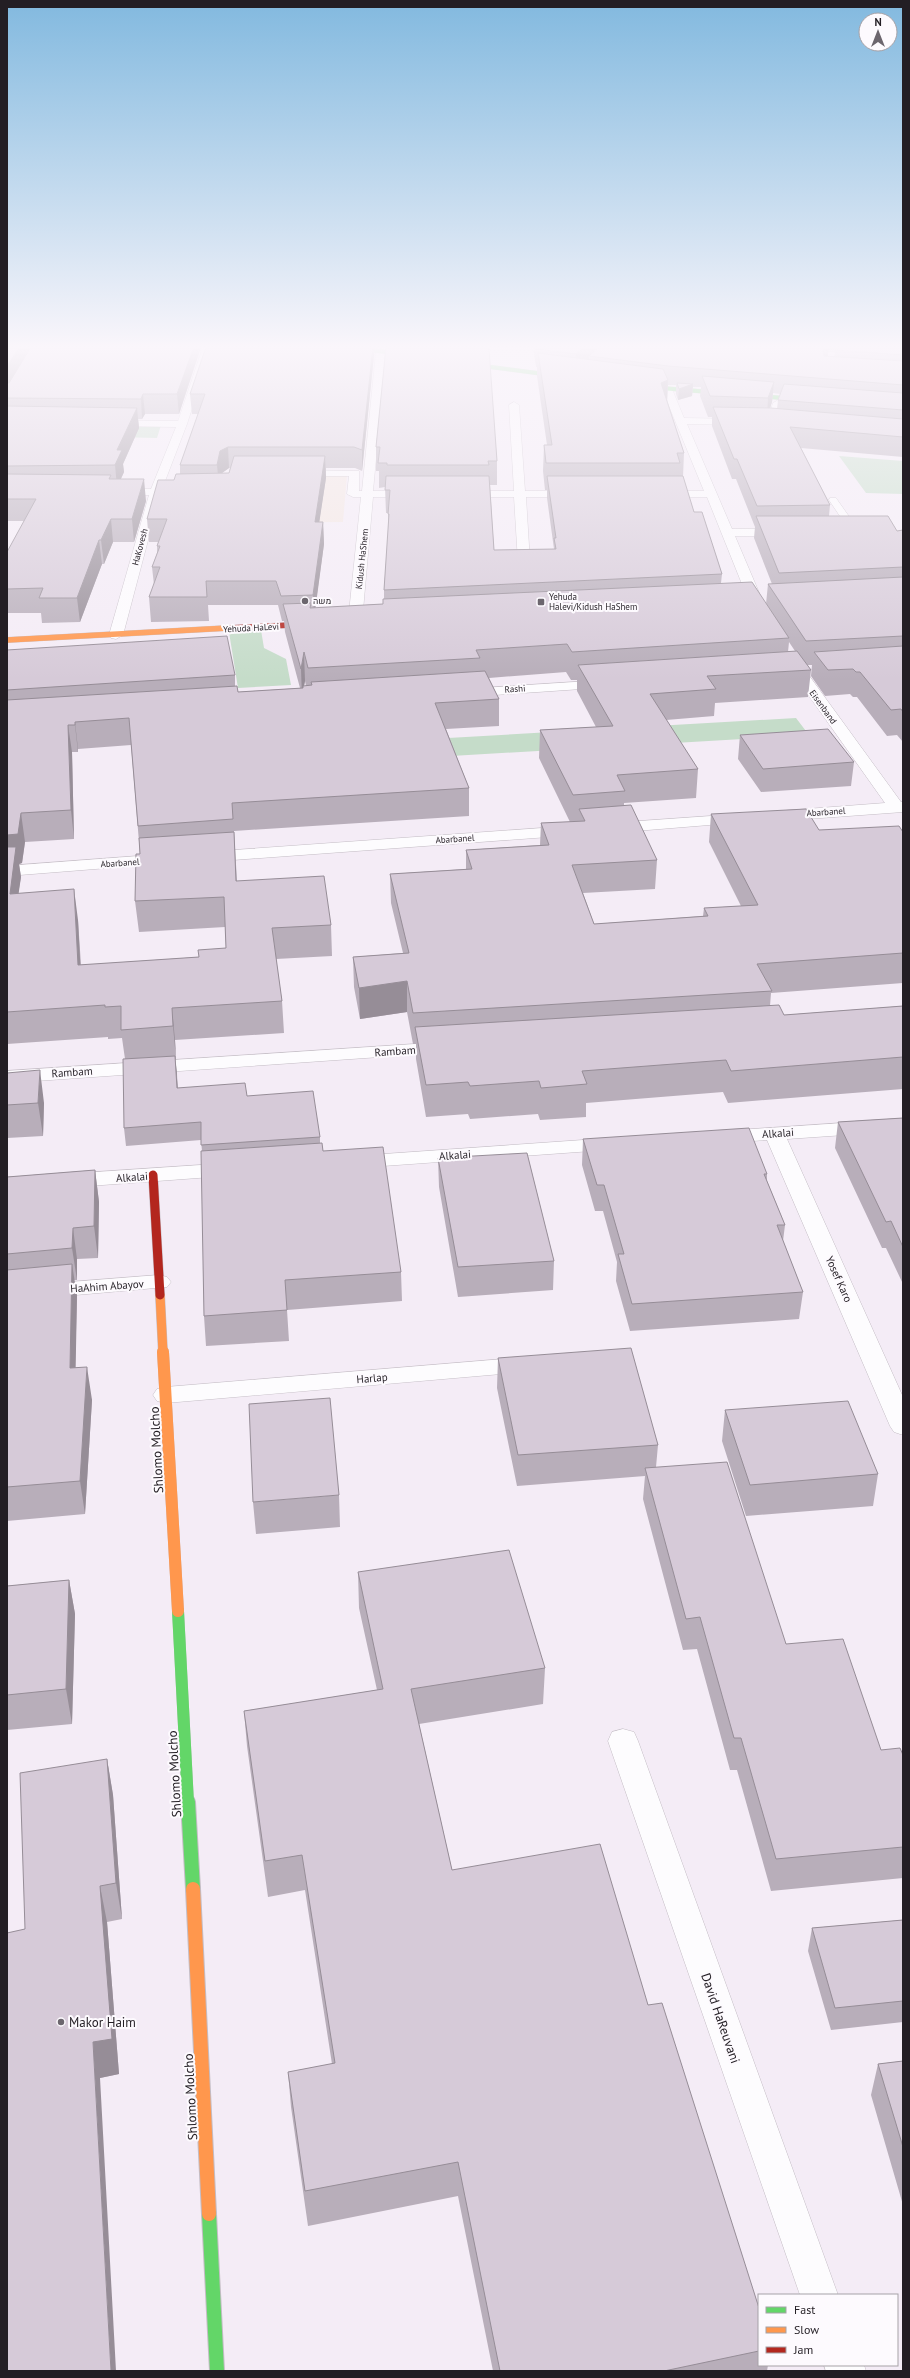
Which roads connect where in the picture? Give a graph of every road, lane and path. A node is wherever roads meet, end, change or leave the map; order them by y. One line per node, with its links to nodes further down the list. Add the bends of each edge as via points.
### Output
1 (169, 458): 8 (street, HaKovesh)
2 (371, 458): 9 (street, Kidush HaShem)
3 (517, 458): 12 (street)
4 (695, 458): 15 (street)
5 (284, 473): 9 (street, via 355,473 353,494)
6 (106, 492): 8 (street)
7 (194, 492): 8 (street)
8 (155, 493): 26 (street, HaKovesh)
9 (369, 494): 10 (street); 24 (street, Kidush HaShem)
10 (426, 494)
11 (450, 494): 12 (street)
12 (519, 494): 13 (street); 22 (street)
13 (591, 494)
14 (647, 494): 15 (street)
15 (710, 494): 17 (street)
16 (833, 500): 20 (lane)
17 (726, 532): 18 (street); 23 (street)
18 (794, 532)
19 (840, 532): 20 (street)
20 (855, 532): 21 (street)
21 (871, 532)
22 (524, 562)
23 (766, 621)
24 (356, 622)
25 (325, 624): 26 (street, Yehuda HaLevi)
26 (116, 635): 27 (street, Yehuda HaLevi)
27 (7, 640)
28 (783, 647): 30 (street, Eisenband)
29 (818, 670): 30 (street)
30 (798, 671): 31 (street); 34 (street, Eisenband)
31 (781, 673)
32 (621, 683): 33 (street, Rashi)
33 (454, 693)
34 (900, 807): 35 (street, Abarbanel)
35 (7, 871)
36 (461, 1047): 37 (street, Rambam)
37 (7, 1077)
38 (903, 1125): 39 (street, Alkalai)
39 (774, 1133): 40 (street, Alkalai); 50 (street, Yosef Karo)
40 (703, 1138)
41 (631, 1143): 42 (street, Alkalai)
42 (336, 1163)
43 (249, 1169): 44 (street, Alkalai)
44 (153, 1175): 45 (street, Alkalai); 46 (street, Shlomo Molcho)
45 (7, 1185)
46 (159, 1282): 47 (street, HaAhim Abayov); 49 (street, Shlomo Molcho)
47 (7, 1294)
48 (546, 1364): 49 (street, Harlap)
49 (166, 1395): 53 (street, Shlomo Molcho, via 186,1739)
50 (903, 1426)
51 (623, 1741): 52 (street, David HaReuvani)
52 (819, 2294)
53 (217, 2371)

